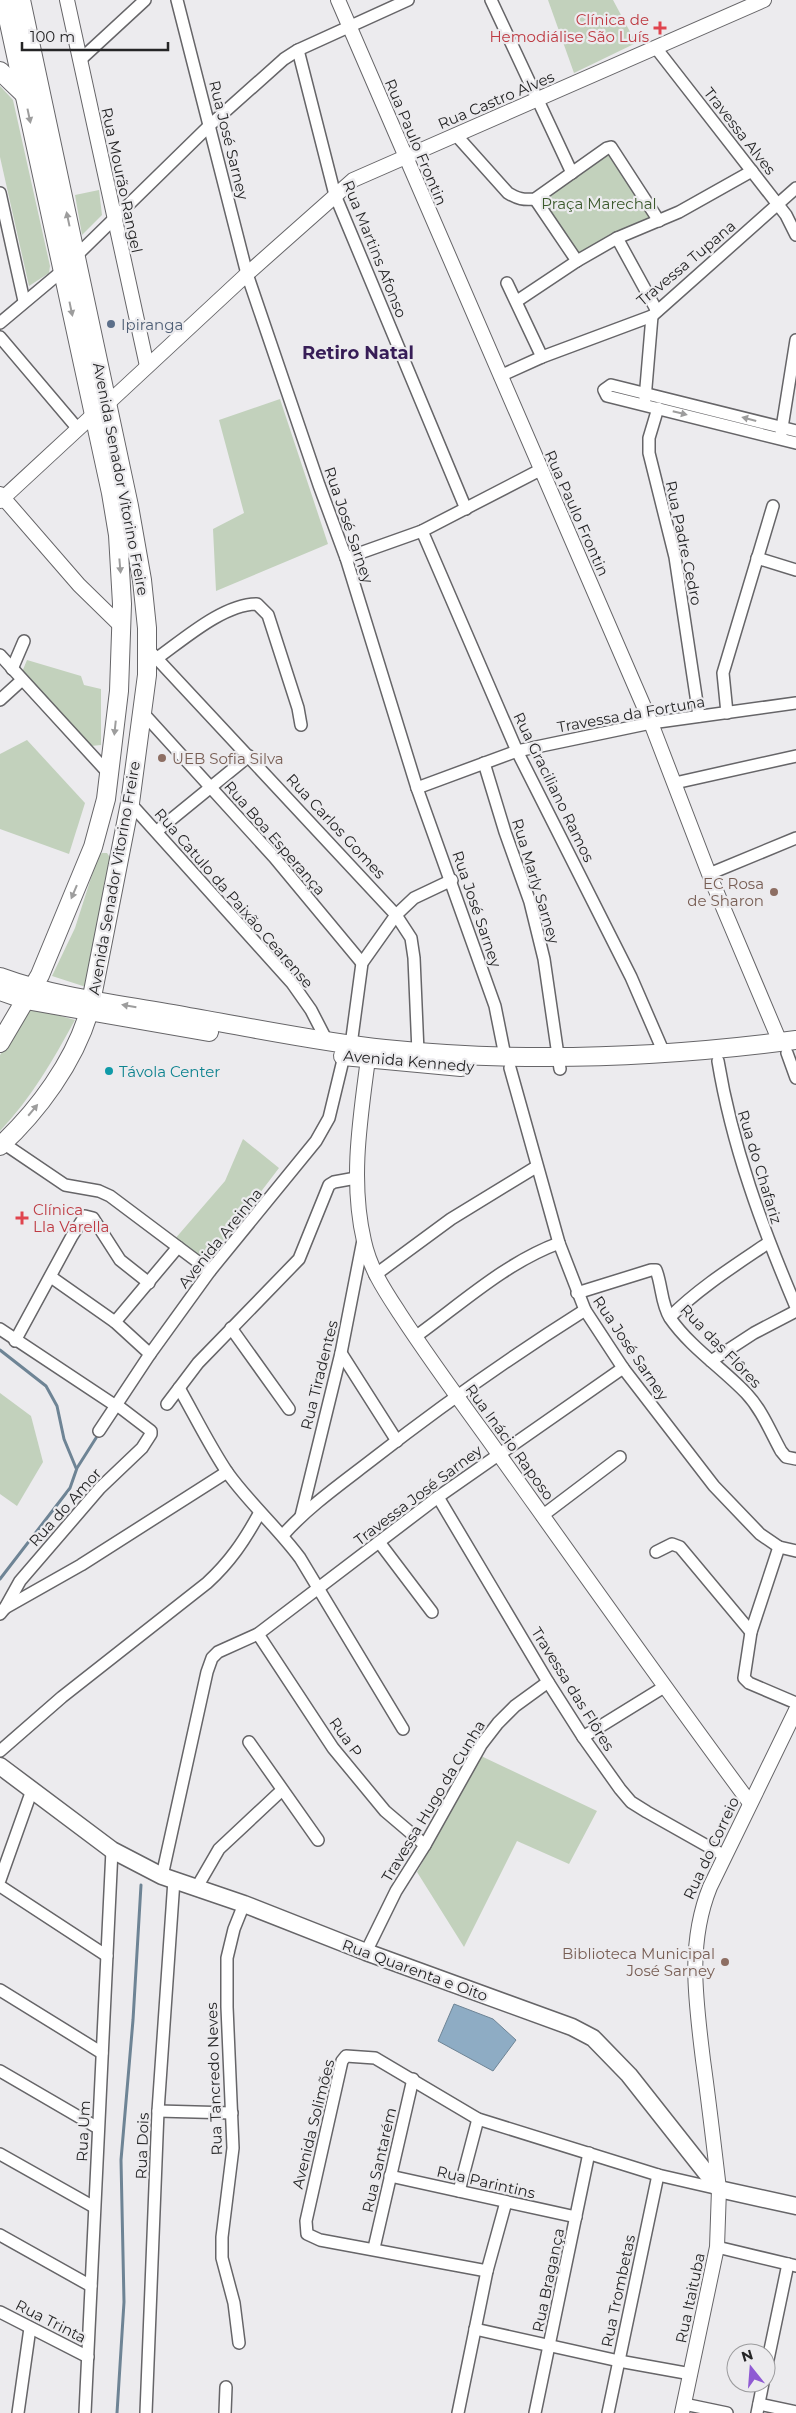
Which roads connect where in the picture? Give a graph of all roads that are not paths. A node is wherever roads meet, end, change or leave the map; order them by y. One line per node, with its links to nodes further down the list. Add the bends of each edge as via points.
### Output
1 (67, 0): 12 (street, Rua Mourão Rangel)
2 (145, 0): 12 (street)
3 (177, 0): 16 (street, Rua José Sarney)
4 (338, 0): 9 (street, Rua Paulo Frontin)
5 (408, 0): 9 (street)
6 (491, 0): 15 (street)
7 (764, 0): 10 (street, Rua Castro Alves)
8 (8, 7): 14 (main road, Avenida Senador Vitorino Freire); 30 (main road, Avenida Senador Vitorino Freire, one-way to 8)
9 (350, 26): 11 (street); 18 (street, Rua Paulo Frontin)
10 (656, 48): 15 (street, Rua Castro Alves); 19 (street, Travessa Alves)
11 (298, 50): 16 (street); 23 (street, Rua Martins Afonso)
12 (80, 60): 26 (street, Rua Mourão Rangel)
13 (0, 71): 14 (main road)
14 (24, 94): 32 (main road, Avenida Senador Vitorino Freire, one-way to 32)
15 (537, 99): 17 (street, Rua Castro Alves); 20 (street)
16 (210, 125): 26 (street); 33 (street, Rua José Sarney)
17 (456, 135): 18 (street, Rua Castro Alves); 24 (street, via 508,192 518,199)
18 (404, 157): 23 (street, Rua Castro Alves, via 353,180); 43 (street, Rua Paulo Frontin)
19 (752, 170): 25 (street, Travessa Alves); 27 (street)
20 (572, 173): 24 (street); 27 (street, via 612,147)
21 (796, 188): 25 (street, Travessa Tupana)
22 (0, 193): 36 (street)
23 (335, 195): 33 (street, Rua Castro Alves); 55 (street, Rua Martins Afonso)
24 (535, 199): 31 (street)
25 (777, 204): 28 (street, Travessa Alves); 37 (street, Travessa Tupana)
26 (114, 218): 30 (street); 42 (street, Rua Mourão Rangel)
27 (659, 220): 29 (street)
28 (796, 235)
29 (617, 238): 31 (street); 37 (street)
30 (76, 256): 45 (main road, Avenida Senador Vitorino Freire)
31 (577, 261): 35 (street)
32 (62, 271): 36 (street); 47 (main road, Avenida Senador Vitorino Freire, one-way to 47)
33 (247, 274): 42 (street, Rua Castro Alves); 57 (street, Rua José Sarney)
34 (508, 282): 35 (street)
35 (517, 301): 41 (street)
36 (24, 302): 38 (street)
37 (654, 314): 41 (street, Travessa Tupana); 44 (street)
38 (0, 323)
39 (0, 337): 48 (street)
40 (796, 340): 50 (street)
41 (542, 357): 43 (street, Travessa Tupana)
42 (147, 366): 45 (street, Rua Castro Alves)
43 (500, 376): 52 (street, Rua Paulo Frontin)
44 (645, 398): 46 (street); 50 (street, one-way to 44)
45 (107, 404): 62 (main road, Avenida Senador Vitorino Freire, via 138,550)
46 (658, 408): 50 (street, one-way to 50); 70 (street, Rua Padre Cedro, via 649,438 649,453 675,557)
47 (93, 415): 48 (street); 60 (main road, Avenida Senador Vitorino Freire, one-way to 60, via 118,535)
48 (78, 429): 53 (street)
49 (796, 431): 50 (street)
50 (782, 434): 51 (street)
51 (796, 444)
52 (540, 470): 55 (street); 71 (street, Rua Paulo Frontin)
53 (1, 498): 60 (street)
54 (773, 506): 58 (street)
55 (466, 509): 56 (street)
56 (422, 531): 57 (street); 73 (street, Rua Graciliano Ramos)
57 (346, 558): 81 (street, Rua José Sarney)
58 (756, 558): 59 (street); 69 (street, via 723,673)
59 (796, 570)
60 (122, 628): 77 (main road, Avenida Senador Vitorino Freire, one-way to 77)
61 (24, 641): 64 (street)
62 (152, 654): 68 (main road, Avenida Senador Vitorino Freire); 72 (street, via 227,611 257,604 268,615); 74 (street, Rua Carlos Gomes)
63 (0, 655): 64 (street)
64 (12, 669): 65 (street)
65 (22, 680): 66 (street); 77 (street)
66 (0, 700)
67 (796, 703): 69 (street, Travessa da Fortuna)
68 (143, 713): 78 (main road, Avenida Senador Vitorino Freire); 80 (street, Rua Boa Esperança)
69 (727, 713): 70 (street, Travessa da Fortuna)
70 (699, 716): 71 (street, Travessa da Fortuna)
71 (651, 723): 73 (street, Travessa da Fortuna); 79 (street, Rua Paulo Frontin)
72 (301, 725)
73 (517, 751): 76 (street, Travessa da Fortuna); 101 (street, Rua Graciliano Ramos, via 631,977)
74 (249, 756): 80 (street); 89 (street, Rua Carlos Gomes)
75 (796, 756): 79 (street)
76 (484, 763): 81 (street, Travessa da Fortuna); 105 (street, Rua Marly Sarney, via 530,902 544,959)
77 (110, 775): 78 (main road); 85 (main road, Avenida Senador Vitorino Freire)
78 (133, 778): 82 (main road, Avenida Senador Vitorino Freire)
79 (675, 783): 87 (street, Rua Paulo Frontin)
80 (210, 786): 83 (street); 90 (street, Rua Boa Esperança)
81 (417, 788): 88 (street, Rua José Sarney)
82 (130, 803): 83 (street, Rua Catulo da Paixão Cearense); 86 (main road, Avenida Senador Vitorino Freire)
83 (157, 831): 96 (street, Rua Catulo da Paixão Cearense, via 292,983)
84 (796, 838): 87 (street)
85 (93, 847): 86 (main road, via 110,844); 93 (main road, Avenida Senador Vitorino Freire, one-way to 93)
86 (120, 855): 94 (main road, Avenida Senador Vitorino Freire)
87 (709, 874): 98 (street, Rua Paulo Frontin)
88 (452, 880): 89 (street, via 420,894); 104 (street, Rua José Sarney, via 495,1006)
89 (396, 915): 90 (street); 100 (street, Rua Carlos Gomes, via 411,938)
90 (362, 963): 99 (street, Avenida Areinha)
91 (0, 977): 93 (main road)
92 (3, 992): 93 (main road); 95 (main road, via 15,1008)
93 (29, 994): 94 (main road, Avenida Kennedy); 95 (main road, Avenida Senador Vitorino Freire)
94 (91, 1006): 96 (main road, Avenida Kennedy, one-way to 94); 99 (main road, Avenida Kennedy); 107 (main road, Avenida Senador Vitorino Freire, one-way to 94, via 51,1087 82,1032)
95 (15, 1019): 97 (main road, Avenida Senador Vitorino Freire)
96 (327, 1041): 99 (main road, Avenida Kennedy)
97 (0, 1044)
98 (790, 1047): 101 (main road, Avenida Kennedy); 103 (main road, Avenida Kennedy); 106 (street, Rua Paulo Frontin)
99 (348, 1050): 100 (main road, Avenida Kennedy); 102 (main road, Avenida Kennedy); 114 (street, Avenida Areinha, via 329,1118 316,1142)
100 (418, 1052): 104 (main road, Avenida Kennedy)
101 (664, 1053): 105 (main road, Avenida Kennedy)
102 (368, 1059): 104 (main road, Avenida Kennedy, via 427,1065); 109 (street, Rua Inácio Raposo)
103 (718, 1061): 105 (main road, Avenida Kennedy); 112 (street, Rua do Chafariz, via 730,1125)
104 (508, 1062): 105 (main road, Avenida Kennedy); 108 (street, Rua José Sarney)
105 (560, 1063)
106 (796, 1078)
107 (2, 1145): 113 (street, Avenida Senador Vitorino Freire, via 65,1186 110,1196)
108 (536, 1167): 111 (street, Rua José Sarney); 115 (street, via 451,1218)
109 (356, 1178): 110 (street, Rua Inácio Raposo); 124 (street, via 328,1185 299,1259)
110 (363, 1240): 115 (street, Rua Inácio Raposo); 128 (street, Rua Tiradentes)
111 (558, 1243): 118 (street, Rua José Sarney); 126 (street, via 526,1257)
112 (768, 1243): 119 (street, Rua do Chafariz); 122 (street, via 720,1274)
113 (178, 1247): 114 (street, Avenida Senador Vitorino Freire); 117 (street)
114 (210, 1272): 129 (street, Avenida Areinha)
115 (375, 1275): 126 (street, Rua Inácio Raposo)
116 (51, 1277): 117 (street, via 85,1216 93,1218 120,1260); 123 (street); 127 (street)
117 (149, 1283): 123 (street)
118 (577, 1294): 120 (street, Rua José Sarney); 122 (street, Rua das Flôres, via 654,1270)
119 (796, 1307)
120 (585, 1310): 131 (street, Rua José Sarney); 133 (street)
121 (796, 1311): 130 (street)
122 (670, 1317): 130 (street, Rua das Flôres)
123 (115, 1322): 129 (street)
124 (231, 1328): 132 (street, via 198,1362); 136 (street)
125 (0, 1329): 127 (street)
126 (415, 1337): 133 (street, Rua Inácio Raposo)
127 (15, 1341): 135 (street)
128 (341, 1353): 138 (street); 145 (street, Rua Tiradentes)
129 (150, 1354): 135 (street, Avenida Areinha)
130 (711, 1361): 141 (street, Rua das Flôres, via 746,1393)
131 (623, 1368): 139 (street, Travessa José Sarney); 149 (street, Rua José Sarney, via 714,1486 760,1534)
132 (179, 1388): 134 (street); 142 (street)
133 (457, 1396): 138 (street); 139 (street, Rua Inácio Raposo)
134 (167, 1404)
135 (116, 1406): 137 (street, Avenida Areinha); 153 (street, Rua do Amor, via 151,1434 142,1448 100,1488 20,1581)
136 (289, 1409)
137 (99, 1431)
138 (397, 1441): 145 (street)
139 (498, 1454): 143 (street, Travessa José Sarney); 146 (street, Rua Inácio Raposo)
140 (620, 1458): 146 (street)
141 (791, 1458)
142 (227, 1472): 144 (street); 153 (street, via 82,1565)
143 (438, 1496): 148 (street, Travessa José Sarney); 157 (street, Travessa das Flôres)
144 (259, 1514): 147 (street); 164 (street, via 241,1547 208,1583 62,1697)
145 (300, 1516): 147 (street)
146 (542, 1516): 158 (street, Rua Inácio Raposo)
147 (283, 1535): 152 (street)
148 (379, 1542): 152 (street, Travessa José Sarney); 154 (street)
149 (779, 1547): 150 (street); 155 (street)
150 (796, 1551)
151 (656, 1552): 155 (street, via 672,1544 680,1547)
152 (319, 1588): 156 (street, Travessa José Sarney); 161 (street)
153 (3, 1611)
154 (432, 1612)
155 (751, 1632): 159 (street, via 744,1673 746,1681)
156 (258, 1634): 170 (street, Rua P, via 339,1755 385,1811); 173 (street, Rua Dois, via 226,1647 212,1658 202,1694)
157 (548, 1682): 162 (street, Travessa das Flôres); 170 (street, Travessa Hugo da Cunha, via 515,1706 492,1730)
158 (664, 1687): 162 (street); 168 (street, Rua Inácio Raposo)
159 (796, 1703)
160 (794, 1718): 168 (street, Rua do Correio)
161 (403, 1729)
162 (582, 1736): 172 (street, Travessa das Flôres, via 631,1802)
163 (249, 1742): 167 (street)
164 (0, 1751)
165 (0, 1766): 166 (main road, Rua Quarenta e Oito)
166 (32, 1790): 171 (main road, Rua Quarenta e Oito); 174 (street)
167 (281, 1791): 169 (street); 176 (street, via 219,1849)
168 (750, 1803): 172 (street, Rua do Correio)
169 (318, 1840)
170 (424, 1845): 178 (street, Travessa Hugo da Cunha, via 396,1891)
171 (112, 1850): 173 (main road, Rua Quarenta e Oito); 179 (street, Rua Um)
172 (724, 1856): 192 (street, Rua do Correio, via 701,1910 694,1956 694,1985)
173 (168, 1878): 176 (main road, Rua Quarenta e Oito); 184 (street, Rua Dois)
174 (0, 1880)
175 (0, 1886): 179 (street)
176 (197, 1887): 177 (main road, Rua Quarenta e Oito)
177 (244, 1904): 178 (main road, Rua Quarenta e Oito); 185 (street, Rua Tancredo Neves, via 227,1958)
178 (366, 1952): 192 (main road, Rua Quarenta e Oito, via 572,2027 593,2038 629,2075)
179 (107, 1956): 181 (street, Rua Um)
180 (0, 1990): 181 (street)
181 (102, 2054): 187 (street, Rua Um)
182 (0, 2071): 187 (street)
183 (413, 2079): 186 (street, Avenida Solimões); 191 (street, Rua Santarém); 200 (street, Avenida Solimões, via 375,2058 352,2055 342,2061 305,2231 320,2240)
184 (158, 2111): 185 (street); 220 (street, Rua Dois)
185 (232, 2113): 207 (street, Rua Tancredo Neves, via 233,2148 222,2258 234,2303)
186 (478, 2119): 188 (street, Avenida Solimões); 193 (street)
187 (98, 2128): 196 (street, Rua Um)
188 (589, 2153): 190 (street, Avenida Solimões); 197 (street, Rua Bragança)
189 (0, 2154): 196 (street)
190 (658, 2175): 192 (street, Avenida Solimões); 211 (street, Rua Trombetas)
191 (390, 2176): 193 (street, Rua Parintins); 200 (street, Rua Santarém)
192 (719, 2189): 195 (main road); 199 (street, Rua Itaituba)
193 (459, 2191): 194 (street, Rua Parintins)
194 (506, 2202): 197 (street, Rua Parintins); 202 (street)
195 (796, 2206)
196 (94, 2208): 203 (street, Rua Um)
197 (576, 2217): 209 (street, Rua Bragança)
198 (0, 2235): 203 (street)
199 (717, 2247): 201 (street); 212 (street, Rua Itaituba)
200 (374, 2248): 202 (street, Avenida Solimões)
201 (792, 2265): 208 (street)
202 (487, 2271): 206 (street)
203 (91, 2286): 210 (street, Rua Um)
204 (0, 2312): 205 (street, Rua Trinta)
205 (30, 2328): 210 (street, Rua Trinta); 218 (street)
206 (475, 2329): 209 (street); 222 (street)
207 (239, 2343)
208 (772, 2343)
209 (549, 2346): 211 (street); 223 (street, Rua Bragança)
210 (88, 2357): 219 (street, Rua Um)
211 (619, 2361): 212 (street); 224 (street, Rua Trombetas)
212 (691, 2374): 215 (street, Rua Itaituba)
213 (226, 2388): 221 (street)
214 (761, 2393): 216 (street)
215 (683, 2409): 225 (street)
216 (758, 2409): 217 (street)
217 (796, 2412)
218 (18, 2413)
219 (86, 2413)
220 (146, 2413)
221 (225, 2413)
222 (458, 2413)
223 (536, 2413)
224 (608, 2413)
225 (727, 2413)

